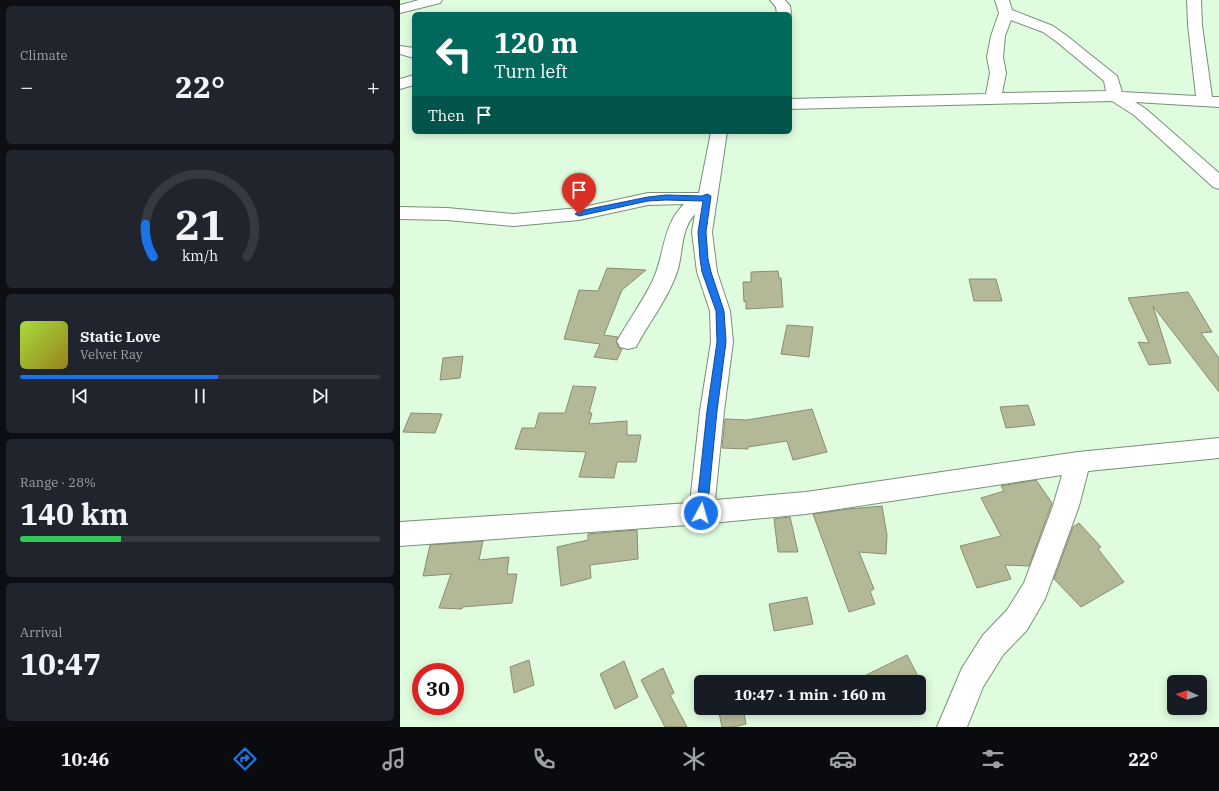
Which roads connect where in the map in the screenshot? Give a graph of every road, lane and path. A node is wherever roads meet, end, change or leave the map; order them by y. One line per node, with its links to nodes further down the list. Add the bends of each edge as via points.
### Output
1 (435, 0): 5 (street)
2 (777, 0): 6 (street, via 783,6)
3 (1194, 0): 13 (street, via 1195,25)
4 (1004, 7): 11 (street, via 1062,39 1111,79); 12 (street, via 995,57 998,73)
5 (400, 9)
6 (784, 12)
7 (400, 50): 8 (street)
8 (412, 53)
9 (412, 81): 10 (street)
10 (400, 84)
11 (1115, 96): 12 (street); 13 (street); 16 (street, via 1140,112)
12 (993, 97): 14 (street)
13 (1212, 101)
14 (792, 104)
15 (719, 134): 17 (street)
16 (1219, 183)
17 (705, 198): 18 (street, via 648,199 579,214 514,220); 19 (street, via 682,216 674,234 667,271); 22 (street, via 702,232 704,259 720,311 722,342)
18 (400, 213)
19 (628, 341)
20 (1219, 448): 21 (street)
21 (1078, 462): 22 (street, via 806,503); 24 (street, via 1066,506 1036,590 1017,620 993,645 972,678)
22 (701, 513): 23 (street)
23 (400, 534)
24 (952, 727)

